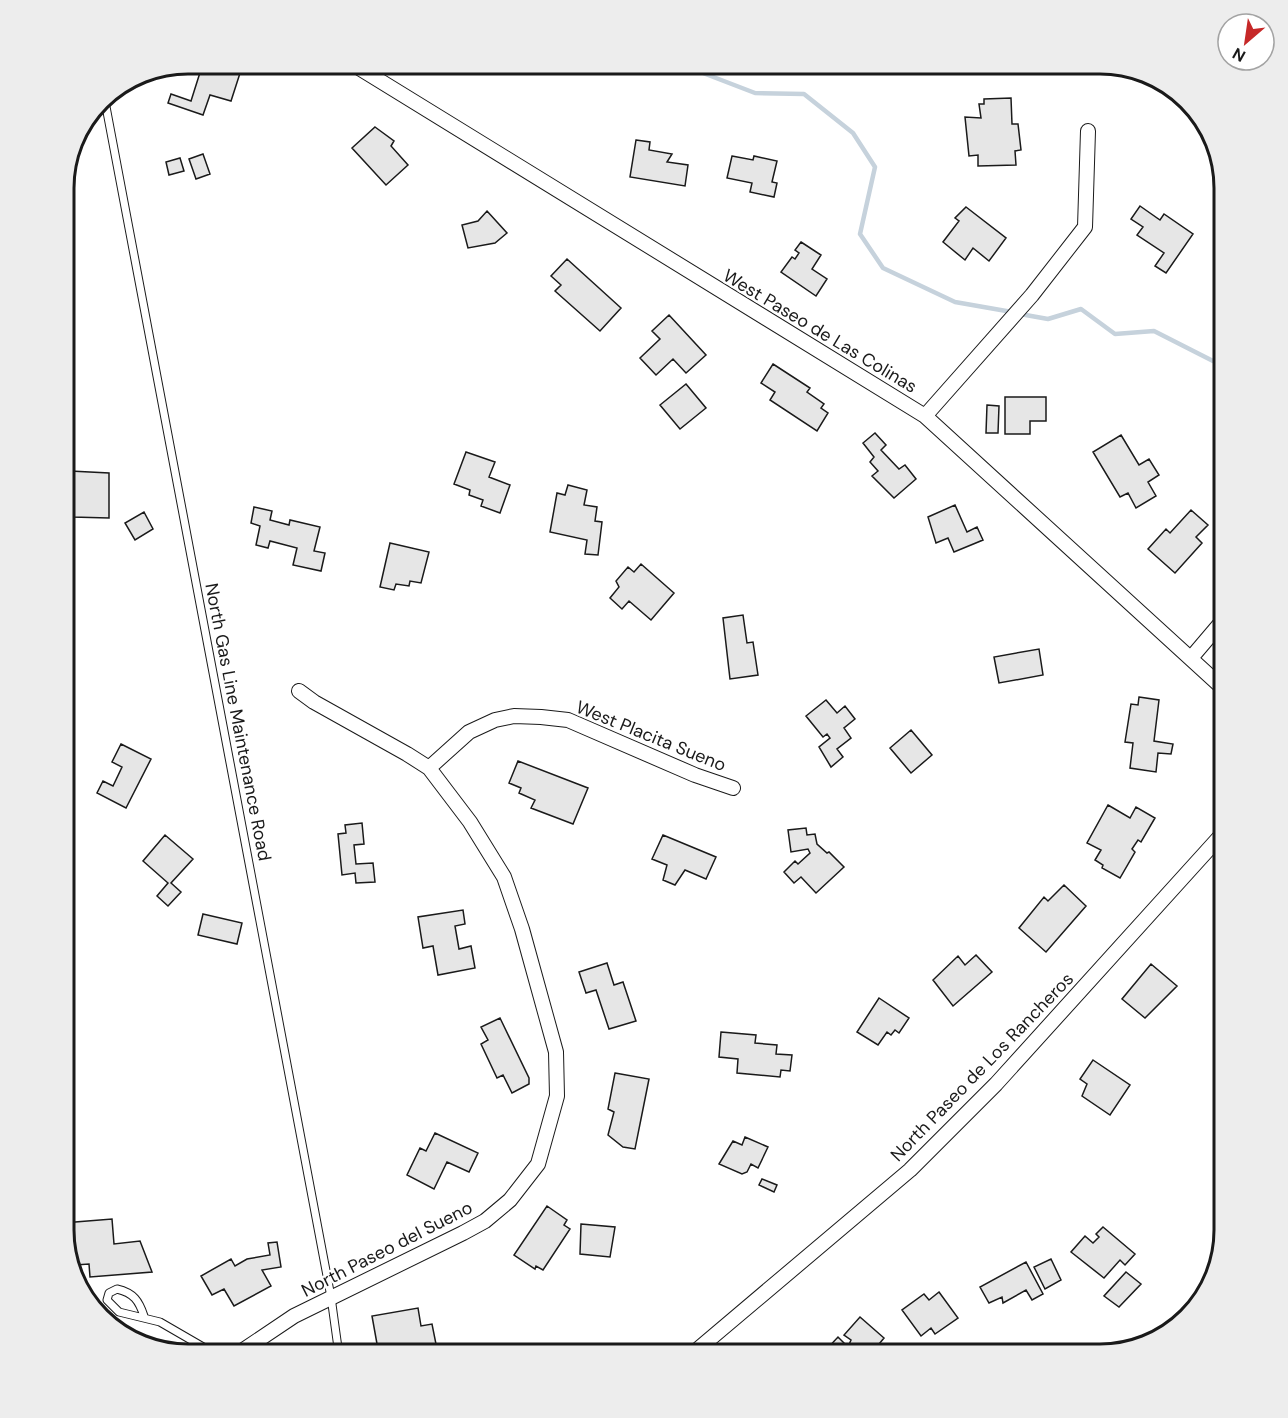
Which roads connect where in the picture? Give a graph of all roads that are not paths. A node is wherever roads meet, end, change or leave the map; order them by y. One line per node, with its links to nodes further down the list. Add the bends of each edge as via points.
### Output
1 (369, 74): 4 (street, West Paseo de Las Colinas)
2 (106, 108): 12 (lane, North Gas Line Maintenance Road)
3 (1088, 131): 4 (street, via 1086,227 1032,296)
4 (925, 416): 6 (street, West Paseo de Las Colinas)
5 (1214, 631): 6 (street)
6 (1191, 658): 7 (street, West Paseo de Las Colinas)
7 (1214, 680)
8 (299, 691): 9 (street, North Paseo del Sueno)
9 (429, 768): 10 (street, West Placita Sueno, via 470,732 495,720 541,717 568,720); 12 (street, North Paseo del Sueno, via 464,813 504,877 556,1052 557,1096 537,1164 510,1200 463,1233)
10 (733, 788)
11 (1214, 843): 17 (street, North Paseo de Los Rancheros, via 996,1084 917,1163)
12 (331, 1297): 15 (street, North Paseo del Sueno); 16 (lane, North Gas Line Maintenance Road)
13 (144, 1316): 13 (lane, via 119,1312 107,1300 109,1293 117,1289 127,1291 138,1300); 14 (lane)
14 (198, 1344)
15 (252, 1344)
16 (337, 1344)
17 (704, 1344)

